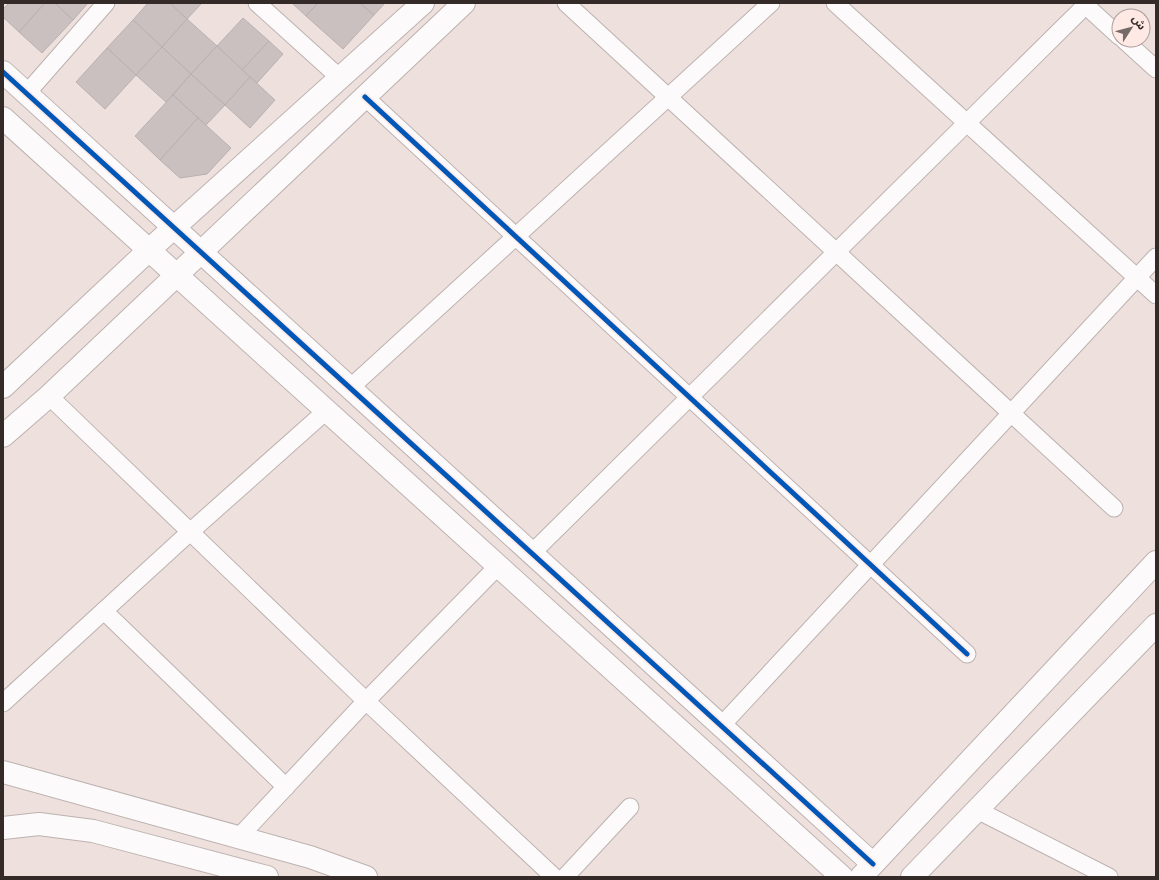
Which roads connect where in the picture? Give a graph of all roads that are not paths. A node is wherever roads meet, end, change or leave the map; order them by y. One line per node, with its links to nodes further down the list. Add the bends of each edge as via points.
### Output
1 (106, 3): 14 (street)
2 (257, 3): 13 (street)
3 (423, 3): 13 (street)
4 (464, 3): 15 (street)
5 (566, 3): 16 (street)
6 (771, 3): 16 (street)
7 (835, 3): 17 (street)
8 (1086, 4): 9 (street); 17 (street)
9 (1111, 28)
10 (1133, 48): 11 (street)
11 (1156, 69)
12 (3, 72): 14 (street)
13 (340, 78): 19 (street)
14 (26, 93): 19 (street)
15 (365, 97): 20 (street); 22 (street)
16 (668, 97): 20 (street); 23 (street)
17 (967, 123): 23 (street); 26 (street)
18 (5, 124): 21 (street)
19 (174, 228): 21 (street); 22 (street)
20 (516, 236): 29 (street); 31 (street)
21 (149, 250): 25 (street); 28 (street)
22 (201, 252): 25 (street); 29 (street)
23 (836, 252): 31 (street); 33 (street)
24 (1156, 257): 26 (street)
25 (176, 276): 30 (street); 32 (street)
26 (1137, 278): 27 (street); 33 (street)
27 (1156, 295)
28 (3, 386)
29 (350, 388): 37 (street)
30 (49, 396): 34 (street); 36 (street)
31 (690, 397): 37 (street); 39 (street)
32 (326, 411): 36 (street); 40 (street)
33 (1011, 413): 35 (street); 39 (street)
34 (3, 436)
35 (1114, 508)
36 (190, 532): 41 (street); 44 (street)
37 (532, 553): 46 (street)
38 (1156, 562): 53 (street)
39 (871, 565): 43 (street); 46 (street)
40 (498, 566): 44 (street); 58 (street)
41 (104, 611): 45 (street); 48 (street)
42 (1156, 624): 50 (street)
43 (967, 654)
44 (366, 701): 48 (street); 56 (street)
45 (3, 703)
46 (721, 726): 53 (street)
47 (3, 772): 52 (street)
48 (286, 787): 52 (street)
49 (630, 807): 57 (street)
50 (978, 810): 59 (street); 60 (street)
51 (3, 828): 54 (street, via 39,824 93,831)
52 (239, 837): 55 (street, via 310,857)
53 (867, 871)
54 (267, 877)
55 (366, 877)
56 (554, 877)
57 (565, 877)
58 (842, 877)
59 (912, 877)
60 (1109, 877)

